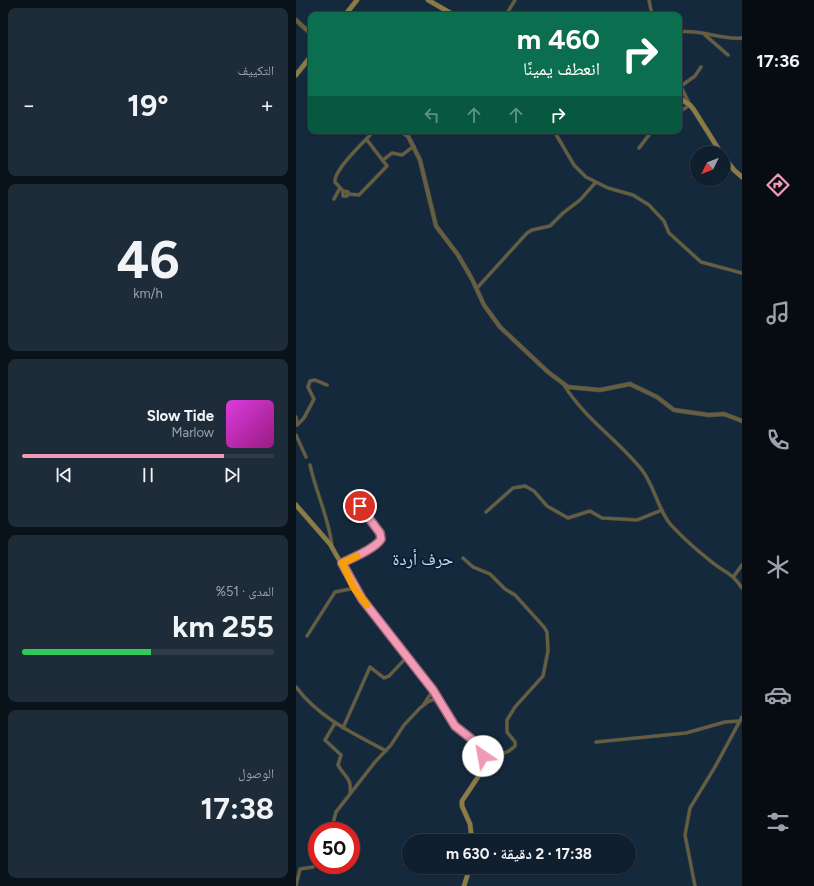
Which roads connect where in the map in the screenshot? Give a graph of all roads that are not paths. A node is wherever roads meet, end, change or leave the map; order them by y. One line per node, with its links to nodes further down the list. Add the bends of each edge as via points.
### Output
1 (357, 0): 5 (main road)
2 (428, 0): 6 (main road)
3 (515, 0): 7 (street)
4 (649, 0): 8 (street)
5 (347, 12)
6 (449, 12)
7 (508, 12)
8 (651, 12)
9 (296, 20): 10 (street)
10 (308, 31)
11 (682, 32): 12 (street)
12 (705, 34): 13 (street, via 720,38); 14 (street)
13 (742, 38)
14 (728, 55)
15 (308, 60): 17 (main road)
16 (701, 67): 18 (street, via 695,76)
17 (296, 75)
18 (682, 83)
19 (682, 88): 21 (street)
20 (682, 100): 21 (main road)
21 (690, 104): 22 (street); 30 (main road)
22 (682, 110)
23 (372, 134): 28 (street)
24 (405, 134): 27 (street)
25 (556, 134): 35 (street, via 576,168)
26 (650, 134): 31 (street)
27 (408, 136): 29 (street)
28 (367, 140): 32 (street); 36 (street, via 359,146 336,175 335,182)
29 (414, 146): 32 (street, via 402,155 392,153); 39 (street, via 424,173 436,226 458,254)
30 (717, 146)
31 (639, 148)
32 (383, 160): 36 (street, via 387,165 386,169 359,195 344,196)
33 (730, 166): 34 (main road)
34 (742, 177)
35 (596, 182): 38 (street, via 612,190 633,195 649,206 664,221 669,233 702,262); 39 (street, via 550,226 527,233)
36 (340, 188): 37 (street)
37 (334, 199)
38 (742, 273)
39 (477, 288): 41 (street, via 484,305 500,327)
40 (326, 385): 44 (street, via 315,380 310,381 308,387 314,399 304,418)
41 (564, 385): 43 (street, via 574,389 600,390 630,384 657,397 674,410 724,414); 50 (street, via 580,408 621,446 643,472)
42 (296, 417): 44 (street)
43 (742, 421)
44 (296, 426)
45 (296, 435): 46 (street)
46 (306, 457)
47 (310, 465): 52 (street, via 331,531)
48 (296, 505): 52 (main road)
49 (360, 506): 54 (street, via 380,533 381,539)
50 (662, 510): 51 (street, via 637,520 602,518 588,511 568,518 547,506 532,489 521,486 513,488); 56 (street, via 668,523 714,564)
51 (486, 512)
52 (333, 548): 54 (main road)
53 (463, 558): 70 (street, via 473,567 490,574 515,595 544,626 547,635 548,651 543,676 515,707 507,720 507,730 515,742 514,746 509,751)
54 (342, 563): 57 (main road)
55 (742, 565): 56 (street)
56 (734, 576): 58 (street)
57 (354, 588): 59 (street, via 338,590 334,594); 60 (main road)
58 (742, 588)
59 (307, 636)
60 (406, 658): 62 (main road); 67 (street, via 384,678 370,667)
61 (296, 687): 66 (street)
62 (433, 690): 63 (main road); 64 (street)
63 (438, 698): 64 (street); 70 (main road, via 455,726 478,744)
64 (420, 708): 69 (street)
65 (741, 719): 68 (street, via 686,733); 78 (street, via 690,808 685,835)
66 (335, 723): 67 (street); 71 (street, via 325,740 341,755 338,765 348,777 351,785)
67 (343, 728): 69 (street)
68 (596, 742)
69 (386, 750): 71 (street)
70 (484, 761): 73 (main road, via 482,771 462,801)
71 (350, 794): 72 (street, via 336,812)
72 (334, 822)
73 (471, 834)
74 (308, 868): 76 (street, via 300,869)
75 (468, 874): 77 (main road)
76 (296, 886)
77 (464, 886)
78 (695, 886)

